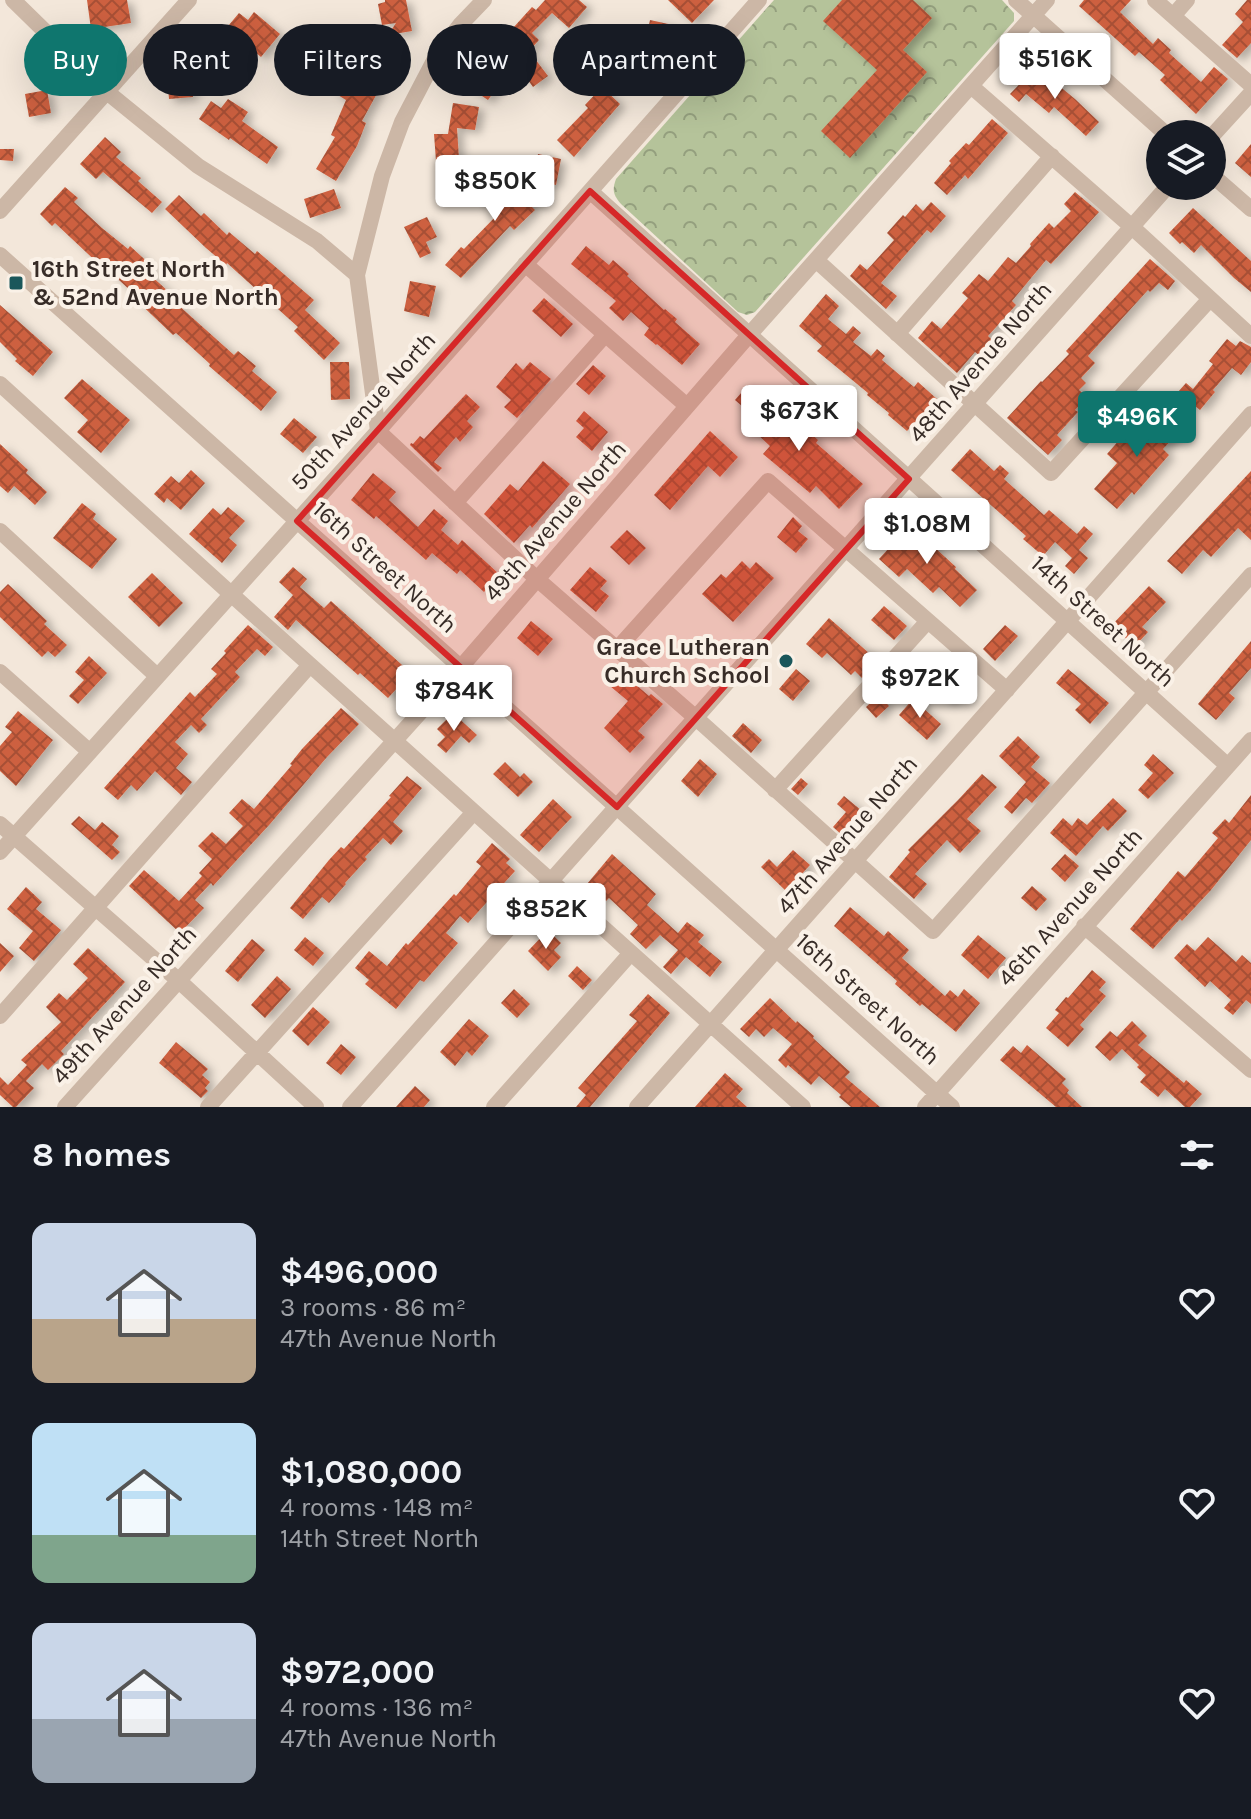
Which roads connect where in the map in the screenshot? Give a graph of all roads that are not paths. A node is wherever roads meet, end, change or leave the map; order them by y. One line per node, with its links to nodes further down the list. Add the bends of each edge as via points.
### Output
1 (13, 0): 11 (street)
2 (189, 0): 12 (street)
3 (484, 0): 30 (street, via 437,55 402,122)
4 (759, 0): 22 (street, 50th Avenue North)
5 (1016, 0): 9 (street)
6 (1047, 0): 9 (street, 49th Avenue North)
7 (1155, 0): 10 (street)
8 (1187, 0): 10 (street)
9 (1033, 15): 14 (street, 49th Avenue North); 18 (street)
10 (1173, 16): 13 (street)
11 (38, 24)
12 (127, 70)
13 (1251, 85)
14 (971, 86): 20 (street); 28 (street, 49th Avenue North)
15 (1251, 93): 19 (street)
16 (103, 96): 25 (street)
17 (112, 96): 30 (street, via 198,166 317,241)
18 (1150, 120)
19 (1226, 121)
20 (1052, 156): 26 (street); 32 (street)
21 (1226, 187): 24 (street)
22 (590, 191): 29 (street, 50th Avenue North); 34 (street, 14th Street North)
23 (1156, 200): 26 (street, 48th Avenue North)
24 (1251, 209)
25 (0, 211)
26 (1132, 227): 31 (street); 37 (street, 48th Avenue North)
27 (0, 255): 43 (street, 16th Street North)
28 (816, 260): 32 (street); 34 (street, 49th Avenue North)
29 (525, 264): 33 (street); 40 (street, 50th Avenue North)
30 (357, 275): 40 (street)
31 (1210, 299): 35 (street); 37 (street, via 1051,473)
32 (897, 334): 37 (street)
33 (605, 335): 38 (street); 42 (street)
34 (749, 335): 38 (street, 49th Avenue North); 41 (street, 14th Street North)
35 (1251, 336)
36 (0, 384): 48 (street)
37 (974, 405): 41 (street, 48th Avenue North)
38 (687, 406): 47 (street, 49th Avenue North)
39 (1251, 414): 50 (street, 47th Avenue North)
40 (378, 431): 42 (street); 43 (street, 50th Avenue North)
41 (909, 479): 45 (street, 48th Avenue North); 50 (street, 14th Street North)
42 (455, 503): 47 (street)
43 (297, 521): 48 (street, 50th Avenue North); 53 (street, 16th Street North)
44 (0, 531): 55 (street)
45 (846, 550): 49 (street); 51 (street, via 768,481); 58 (street, 48th Avenue North)
46 (1251, 575): 57 (street)
47 (537, 579): 51 (street); 53 (street, 49th Avenue North)
48 (231, 594): 52 (street); 55 (street, 50th Avenue North)
49 (928, 621): 56 (street); 63 (street)
50 (1068, 621): 56 (street, 47th Avenue North); 57 (street, 14th Street North)
51 (617, 649): 58 (street)
52 (310, 665): 59 (street); 71 (street)
53 (461, 667): 59 (street, 49th Avenue North); 64 (street, 16th Street North)
54 (0, 672): 61 (street)
55 (157, 676): 61 (street, 50th Avenue North)
56 (1007, 690): 69 (street, 47th Avenue North)
57 (1147, 693): 62 (street, 14th Street North); 69 (street, via 933,931)
58 (696, 718): 63 (street); 64 (street, 48th Avenue North)
59 (395, 740): 65 (street); 75 (street, 49th Avenue North)
60 (1251, 740): 62 (street, 46th Avenue North)
61 (90, 752): 67 (street, 50th Avenue North)
62 (1228, 766): 72 (street, 46th Avenue North)
63 (775, 790): 69 (street)
64 (617, 807): 70 (street, 48th Avenue North); 73 (street, 16th Street North)
65 (474, 812): 70 (street); 78 (street)
66 (0, 824): 67 (street)
67 (14, 837): 68 (street, 50th Avenue North); 71 (street)
68 (0, 852)
69 (855, 862): 73 (street, 47th Avenue North)
70 (551, 881): 74 (street); 85 (street, 48th Avenue North)
71 (96, 909): 75 (street); 76 (street)
72 (1084, 926): 79 (street); 80 (street, 46th Avenue North)
73 (777, 950): 77 (street, 47th Avenue North); 80 (street, 16th Street North)
74 (631, 953): 77 (street); 86 (street)
75 (178, 980): 78 (street); 82 (street, 49th Avenue North)
76 (0, 1016)
77 (711, 1024): 81 (street); 87 (street, 47th Avenue North)
78 (257, 1053): 83 (street); 84 (street)
79 (1251, 1070)
80 (937, 1093): 88 (street, 46th Avenue North); 89 (street, 16th Street North)
81 (792, 1103)
82 (65, 1107)
83 (208, 1107)
84 (316, 1107)
85 (350, 1107)
86 (494, 1107)
87 (637, 1107)
88 (925, 1107)
89 (952, 1107)

